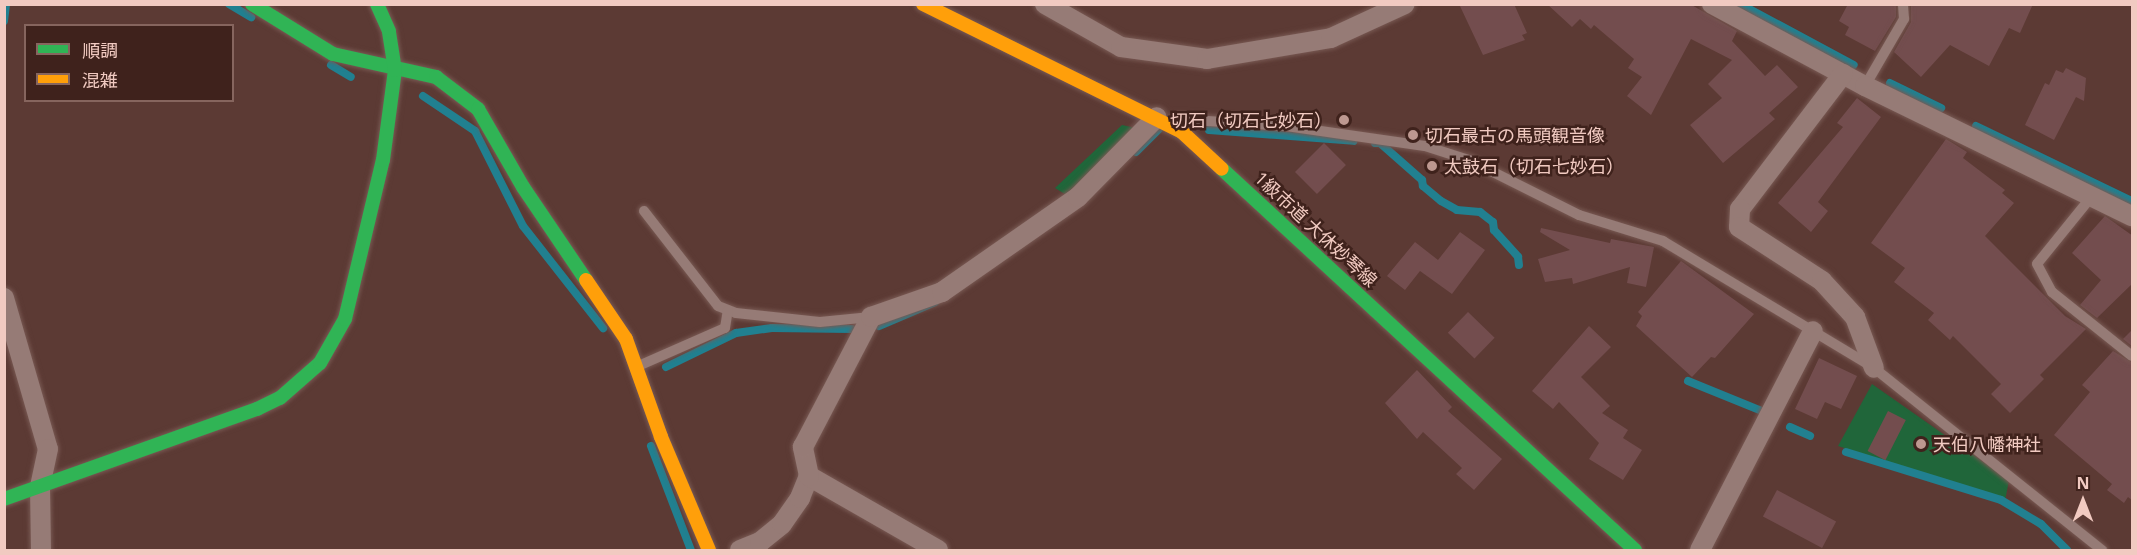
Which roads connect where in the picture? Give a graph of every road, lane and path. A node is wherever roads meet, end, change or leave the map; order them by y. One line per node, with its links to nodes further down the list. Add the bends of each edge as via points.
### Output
1 (252, 4): 8 (street, via 333,54)
2 (377, 4): 8 (street, via 389,31)
3 (923, 4): 11 (street, 1級市道 大休妙琴線)
4 (1045, 4): 5 (street, via 1121,48 1207,59 1331,38)
5 (1405, 4)
6 (1712, 4): 9 (street)
7 (1903, 4): 10 (lane, via 1904,19)
8 (394, 70): 20 (street, via 436,77 478,109 524,187 626,339); 23 (street, via 383,160 360,266 345,319 320,363 280,398 257,409)
9 (1843, 74): 10 (street); 21 (street, via 1740,209 1739,227 1822,281 1855,316)
10 (1865, 86): 12 (street)
11 (1157, 117): 17 (street, via 1078,197 1049,218 942,292); 18 (lane, via 1286,126 1425,146 1469,160 1579,215 1662,241); 29 (street, 1級市道 大休妙琴線, via 1182,132 1248,190)
12 (2092, 196): 14 (street); 19 (lane, via 2037,264 2052,291)
13 (644, 211): 16 (lane, via 718,306)
14 (2133, 216)
15 (4, 298): 23 (street, via 48,449)
16 (728, 310): 17 (lane, via 820,322); 20 (lane, via 725,328)
17 (871, 317): 22 (street, via 803,447)
18 (1813, 331): 21 (lane); 30 (street)
19 (2133, 356)
20 (636, 367): 26 (street)
21 (1874, 368): 31 (lane)
22 (809, 476): 27 (street, via 782,524 760,542); 28 (street)
23 (40, 488): 24 (street); 25 (street)
24 (4, 499)
25 (41, 550)
26 (709, 550)
27 (740, 550)
28 (938, 550)
29 (1635, 550)
30 (1700, 550)
31 (2102, 550)

